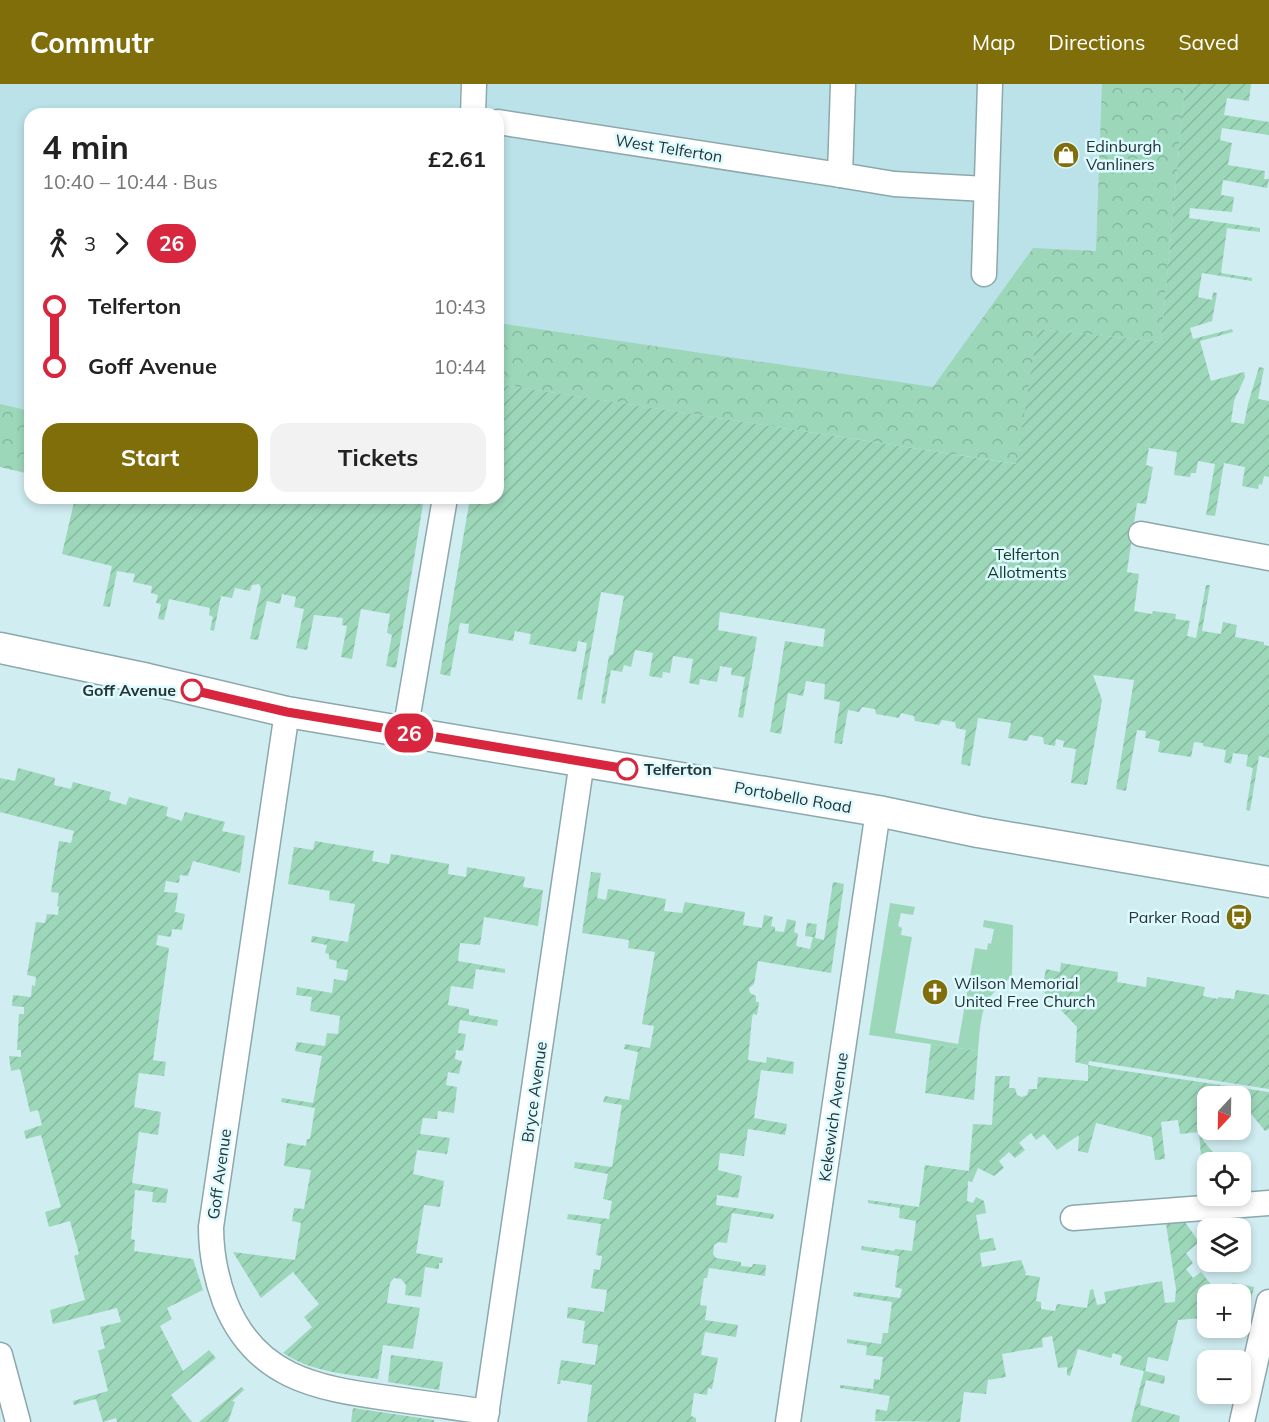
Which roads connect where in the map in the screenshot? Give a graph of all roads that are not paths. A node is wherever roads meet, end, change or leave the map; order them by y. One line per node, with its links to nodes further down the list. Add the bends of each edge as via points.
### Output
1 (474, 84): 4 (street)
2 (843, 84): 6 (street)
3 (990, 84): 7 (street)
4 (473, 108)
5 (504, 124): 6 (street, West Telferton)
6 (840, 174): 7 (street, West Telferton, via 894,184)
7 (986, 189): 8 (street)
8 (984, 274)
9 (445, 504): 14 (street)
10 (1141, 534): 11 (street)
11 (1269, 558)
12 (0, 648): 13 (main road, Portobello Road)
13 (287, 712): 14 (main road, Portobello Road); 22 (street, Goff Avenue, via 211,1227 216,1274 231,1317 244,1338 261,1357 285,1373 331,1389)
14 (405, 732): 15 (main road, Portobello Road)
15 (582, 761): 16 (main road, Portobello Road); 22 (street, Bryce Avenue)
16 (878, 811): 17 (main road, Portobello Road); 24 (street, Kekewich Avenue)
17 (1269, 882)
18 (1269, 1203): 19 (street)
19 (1073, 1218)
20 (1269, 1302): 25 (street)
21 (0, 1355): 23 (street)
22 (486, 1417)
23 (18, 1422)
24 (788, 1422)
25 (1242, 1422)

